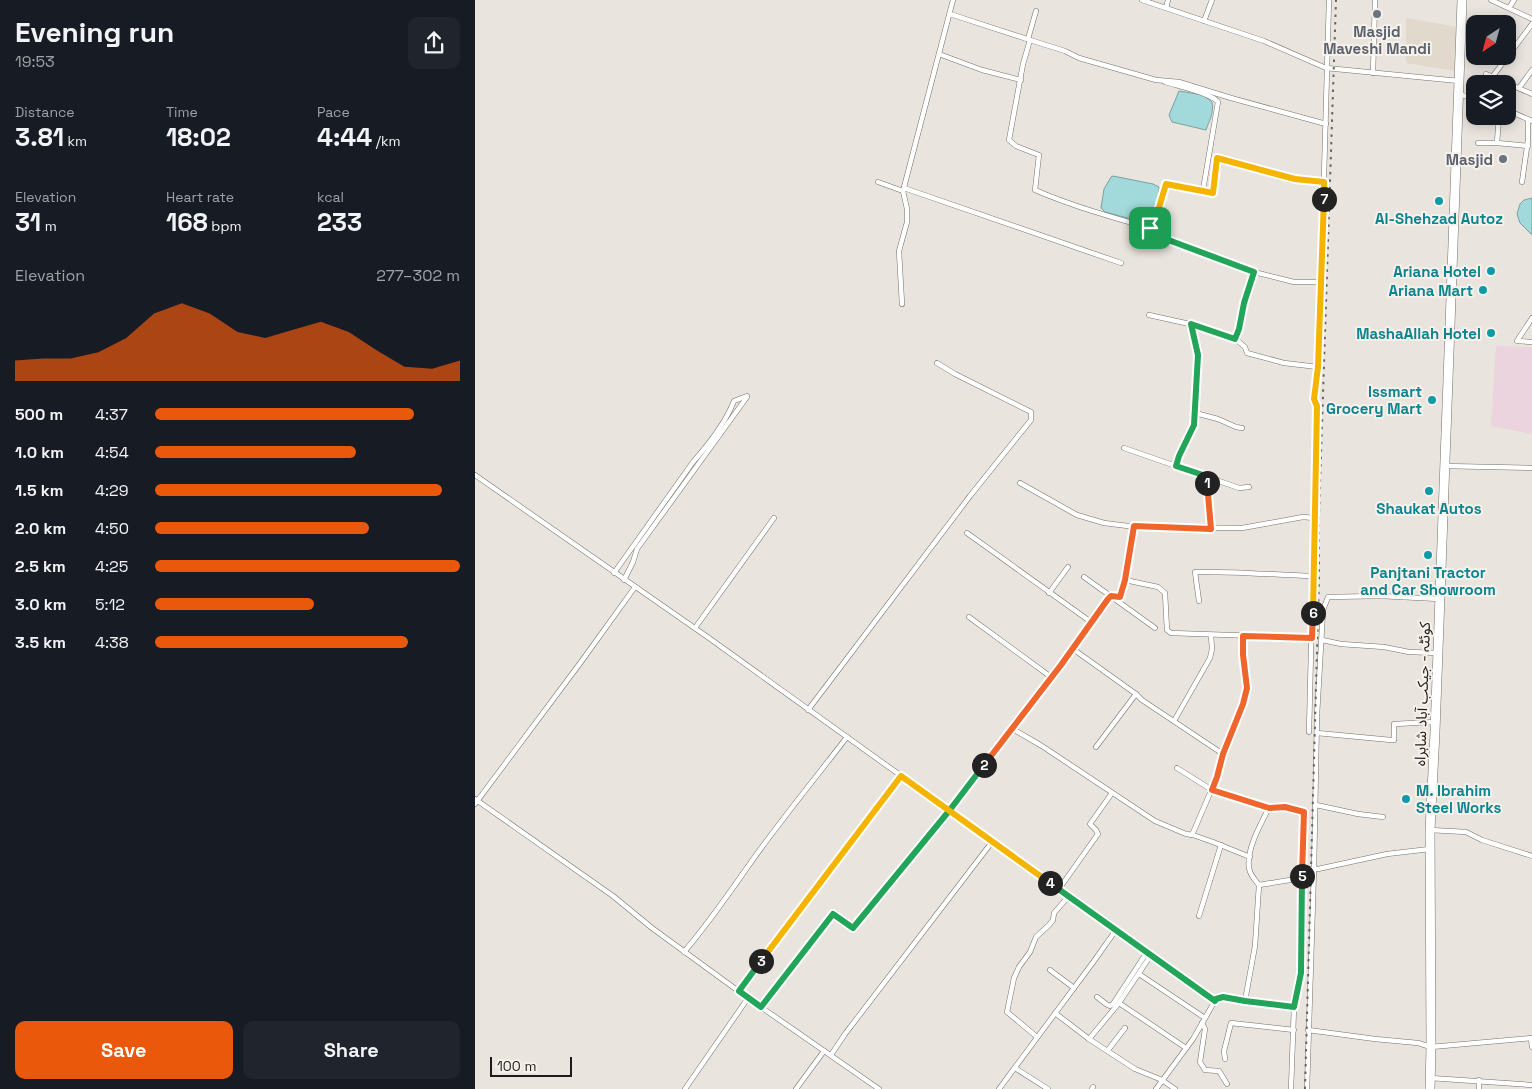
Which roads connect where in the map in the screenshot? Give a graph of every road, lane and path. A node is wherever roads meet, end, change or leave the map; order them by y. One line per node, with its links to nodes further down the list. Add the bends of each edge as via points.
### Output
1 (953, 0): 13 (street)
2 (1142, 0): 10 (street)
3 (1168, 0): 10 (street)
4 (1212, 0): 15 (street)
5 (1329, 0): 19 (street)
6 (1375, 0): 21 (street)
7 (1462, 0): 27 (highway, کوئٹہ - جیکب آباد شاہراہ)
8 (1491, 0): 11 (street)
9 (1514, 0): 11 (street)
10 (1166, 8): 15 (street)
11 (1509, 8): 14 (street)
12 (1036, 12): 17 (street)
13 (950, 14): 17 (street); 18 (street)
14 (1532, 19)
15 (1204, 21): 19 (street, via 1264,41)
16 (1532, 24): 24 (street)
17 (1029, 39): 25 (street); 26 (street, via 1079,58)
18 (939, 54): 25 (street); 46 (street)
19 (1326, 68): 21 (street); 35 (street)
20 (1532, 70): 29 (street)
21 (1373, 73): 27 (street)
22 (1486, 74): 23 (street)
23 (1490, 75)
24 (1494, 75)
25 (1021, 80): 48 (street, via 1009,140 1039,155 1035,190)
26 (1156, 80): 35 (street, via 1179,82); 47 (street, via 1206,95 1218,102)
27 (1459, 81): 30 (highway, کوئٹہ - جیکب آباد شاہراہ)
28 (1516, 87): 29 (street)
29 (1519, 88): 31 (street)
30 (1459, 94): 32 (street); 64 (highway, کوئٹہ - جیکب آباد شاہراہ)
31 (1532, 94)
32 (1466, 96)
33 (1516, 114): 34 (street)
34 (1530, 120): 37 (street)
35 (1326, 124): 44 (street)
36 (1498, 125): 39 (street)
37 (1530, 140): 40 (street)
38 (1478, 143): 39 (street)
39 (1497, 143): 40 (street)
40 (1527, 146): 41 (street)
41 (1525, 164): 42 (street); 45 (street)
42 (1532, 168)
43 (878, 182): 46 (street)
44 (1324, 182): 47 (street, via 1295,179 1217,158 1213,193); 51 (street)
45 (1522, 182)
46 (904, 189): 49 (street); 52 (street, via 907,222 899,251)
47 (1203, 190): 48 (street, via 1166,184)
48 (1150, 228): 50 (street, via 1155,235)
49 (1121, 263)
50 (1254, 272): 51 (street, via 1294,282); 56 (street)
51 (1321, 282): 59 (street)
52 (902, 304)
53 (1149, 315): 55 (street)
54 (1532, 318): 57 (street, via 1517,341)
55 (1191, 324): 56 (street); 60 (street, via 1198,355)
56 (1235, 339): 59 (street, via 1247,353)
57 (1532, 342)
58 (937, 363): 98 (street, via 1031,412 1031,420)
59 (1318, 367): 71 (street, via 1314,399 1317,406)
60 (1195, 414): 61 (street); 63 (street, via 1194,425)
61 (1242, 428)
62 (1124, 448): 63 (street)
63 (1176, 466): 67 (street)
64 (1444, 466): 65 (street); 84 (highway, کوئٹہ - جیکب آباد شاہراہ)
65 (1532, 468)
66 (475, 475): 76 (street)
67 (1206, 476): 69 (street, via 1239,488); 73 (street)
68 (1020, 484): 72 (street, via 1077,515 1104,523)
69 (1249, 487)
70 (775, 518): 88 (street)
71 (1314, 518): 73 (street); 77 (street)
72 (1134, 526): 73 (street); 80 (street)
73 (1211, 529)
74 (967, 533): 82 (street)
75 (1068, 567): 82 (street)
76 (614, 573): 79 (street); 79 (street, via 730,411 733,401 747,396 637,548)
77 (1313, 576): 85 (street, via 1195,572); 92 (street)
78 (1084, 577): 83 (street)
79 (624, 580): 81 (street)
80 (1125, 580): 83 (street, via 1120,597); 90 (street, via 1158,588 1165,593 1167,630 1171,633)
81 (635, 587): 88 (street); 111 (street)
82 (1049, 593): 87 (street)
83 (1111, 596): 87 (street); 89 (street)
84 (1439, 598): 93 (street, via 1327,597); 95 (highway, کوئٹہ - جیکب آباد شاہراہ)
85 (1199, 601)
86 (969, 618): 96 (street)
87 (1091, 622): 94 (street)
88 (695, 628): 98 (street)
89 (1155, 628)
90 (1211, 635): 91 (street); 99 (street, via 1210,658)
91 (1243, 636): 92 (street); 106 (street, via 1247,688)
92 (1312, 638): 102 (street)
93 (1322, 640): 95 (street); 103 (street)
94 (1073, 649): 96 (street); 97 (street)
95 (1438, 653): 100 (highway, کوئٹہ - جیکب آباد شاہراہ)
96 (1051, 678): 101 (street)
97 (1136, 694): 99 (street); 105 (street)
98 (808, 710): 104 (street)
99 (1174, 721): 106 (street)
100 (1435, 722): 103 (street, via 1394,724 1394,740); 116 (highway, کوئٹہ - جیکب آباد شاہراہ)
101 (1011, 728): 110 (street); 114 (street)
102 (1309, 732)
103 (1317, 733): 112 (street)
104 (847, 737): 108 (street); 131 (street)
105 (1096, 747)
106 (1223, 754): 109 (street)
107 (1177, 768): 109 (street)
108 (901, 776): 114 (street); 136 (street)
109 (1212, 790): 113 (street); 117 (street)
110 (1112, 793): 117 (street, via 1155,821); 127 (street, via 1090,824 1098,834)
111 (476, 802): 131 (street, via 613,896)
112 (1316, 805): 115 (street); 124 (street)
113 (1269, 808): 122 (street); 123 (street, via 1285,807 1304,812)
114 (949, 811): 118 (street); 142 (street, via 853,928 833,914)
115 (1383, 816)
116 (1430, 830): 120 (highway, کوئٹہ - جیکب آباد شاہراہ); 121 (street, via 1466,832)
117 (1192, 835): 119 (street)
118 (992, 842): 127 (street); 157 (street)
119 (1221, 845): 122 (street); 129 (street)
120 (1430, 849): 124 (street); 152 (highway, کوئٹہ - جیکب آباد شاہراہ)
121 (1532, 856)
122 (1250, 857): 126 (street, via 1249,868)
123 (1302, 869): 124 (street); 125 (street)
124 (1315, 869): 148 (street)
125 (1302, 878): 126 (street); 143 (street, via 1301,973)
126 (1259, 885): 140 (street, via 1255,946)
127 (1059, 889): 128 (street)
128 (1069, 896): 130 (street); 149 (street, via 1054,913 1049,926 1036,937 1014,978 1007,1012)
129 (1199, 916)
130 (1116, 930): 132 (street); 135 (street)
131 (685, 952): 136 (street)
132 (1149, 954): 134 (street); 137 (street, via 1113,1004 1110,1006); 139 (street)
133 (1050, 970): 135 (street)
134 (1139, 974): 141 (street); 145 (street)
135 (1074, 988): 144 (street)
136 (739, 991): 138 (street)
137 (1097, 997)
138 (748, 998): 142 (street); 166 (street)
139 (1215, 1001): 140 (street, via 1223,997); 145 (street)
140 (1245, 1001): 143 (street)
141 (1119, 1003): 151 (street); 154 (street)
142 (761, 1007): 155 (street)
143 (1294, 1007): 147 (street)
144 (1055, 1013): 149 (street); 151 (street)
145 (1203, 1021): 154 (street); 163 (street, via 1205,1029 1200,1062 1205,1070 1219,1071)
146 (1125, 1028): 156 (street)
147 (1294, 1030): 158 (street, via 1231,1023); 173 (street)
148 (1308, 1030): 152 (street); 174 (street)
149 (1037, 1038): 159 (street)
150 (1532, 1038): 152 (street); 153 (street)
151 (1089, 1039): 156 (street)
152 (1431, 1047): 160 (highway, کوئٹہ - جیکب آباد شاہراہ)
153 (1532, 1047)
154 (1186, 1048): 161 (street)
155 (824, 1050): 157 (street); 167 (street)
156 (1108, 1050): 161 (street, via 1135,1069)
157 (831, 1055): 168 (street)
158 (1225, 1059)
159 (1015, 1068): 169 (street); 170 (street)
160 (1430, 1078): 162 (street); 175 (highway, کوئٹہ - جیکب آباد شاہراہ)
161 (1163, 1080): 171 (street); 172 (street)
162 (1479, 1080): 165 (street); 176 (street)
163 (1227, 1084)
164 (1532, 1085): 165 (street)
165 (1511, 1086)
166 (685, 1089)
167 (796, 1089)
168 (879, 1089)
169 (999, 1089)
170 (1048, 1089)
171 (1156, 1089)
172 (1175, 1089)
173 (1291, 1089)
174 (1307, 1089)
175 (1430, 1089)
176 (1479, 1089)

